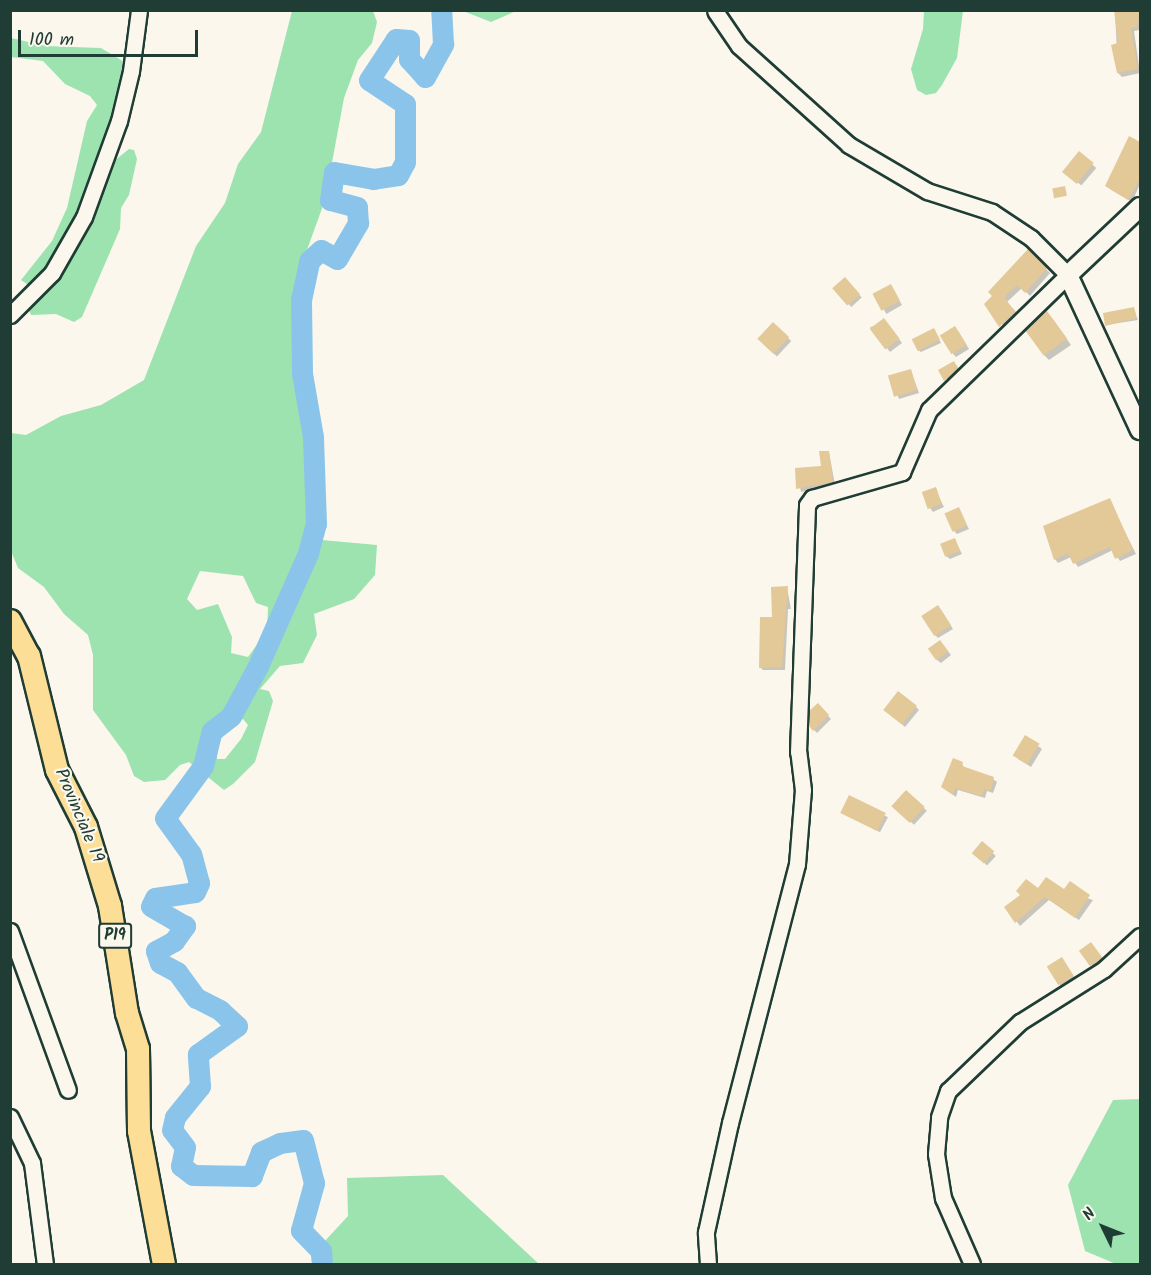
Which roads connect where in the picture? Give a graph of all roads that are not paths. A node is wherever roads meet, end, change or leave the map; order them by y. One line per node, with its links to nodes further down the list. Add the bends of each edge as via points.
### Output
1 (139, 10): 5 (street, via 119,121 84,217 52,273)
2 (715, 11): 4 (street, via 739,46 849,145 927,191 992,212 1031,238)
3 (1140, 207): 4 (street)
4 (1068, 275): 6 (street); 14 (street, via 928,410 902,472 812,498 807,505 798,752 803,790 797,864 730,1122 706,1232)
5 (10, 315)
6 (1140, 430)
7 (10, 621): 13 (main road, Provinciale 19 / P19, via 29,656 57,770 86,827 110,906 127,1013 138,1048 139,1131)
8 (10, 931): 10 (street)
9 (1140, 936): 15 (street, via 1104,969 1020,1022 948,1091 939,1117 936,1154 943,1198)
10 (68, 1090)
11 (10, 1117): 12 (street, via 32,1163)
12 (45, 1264)
13 (164, 1264)
14 (708, 1264)
15 (972, 1264)

